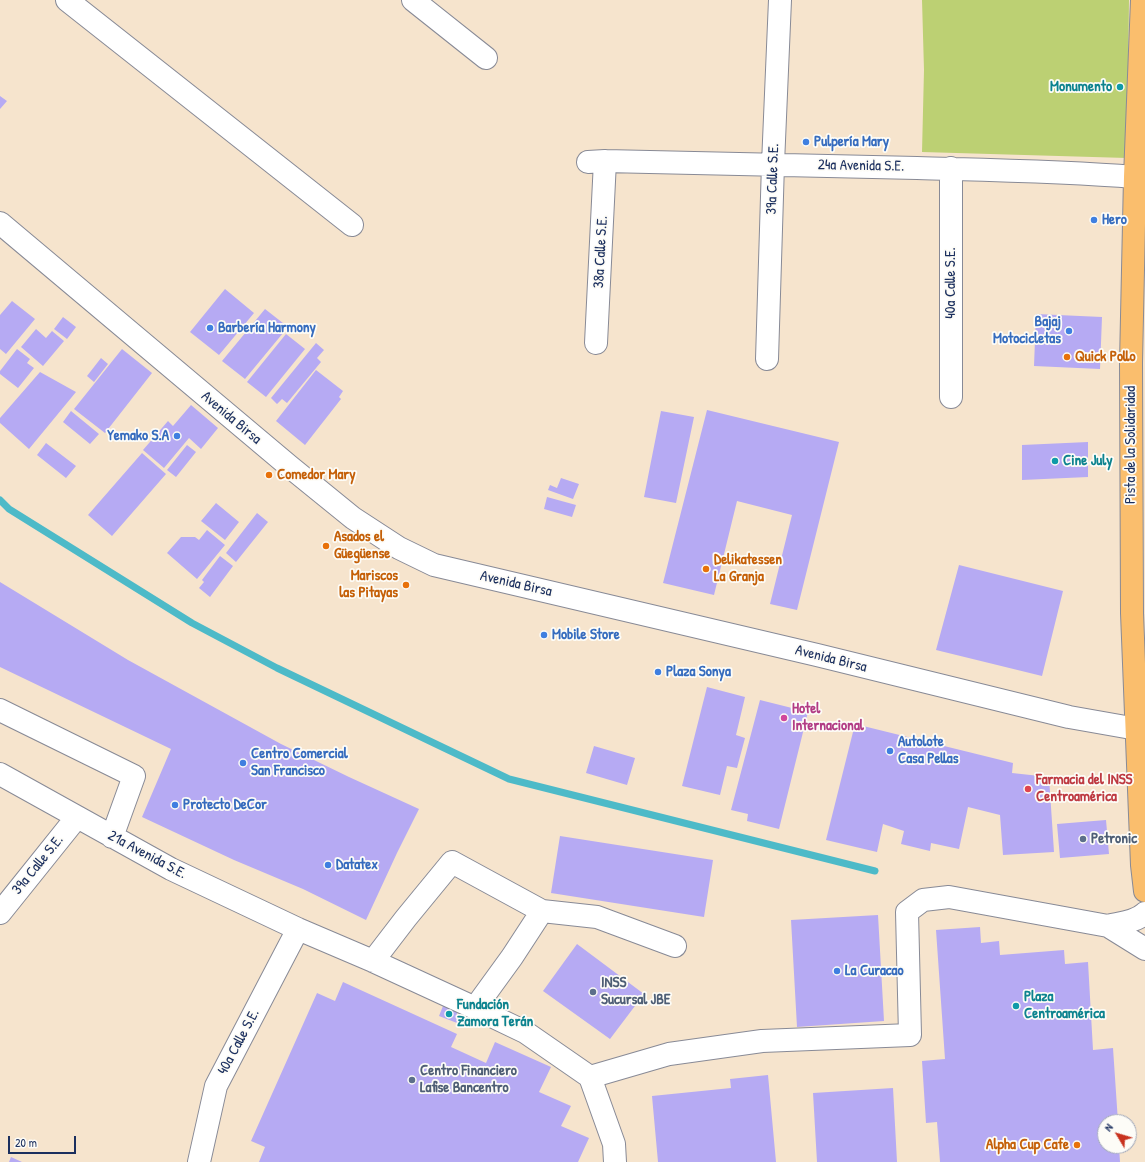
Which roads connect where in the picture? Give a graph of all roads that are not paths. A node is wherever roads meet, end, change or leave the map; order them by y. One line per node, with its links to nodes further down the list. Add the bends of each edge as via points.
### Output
1 (67, 0): 12 (street)
2 (412, 0): 6 (street)
3 (780, 0): 8 (street, 39a Calle S.E.)
4 (1142, 0): 5 (main road, Pista de la Solidaridad)
5 (1143, 31): 10 (main road, Pista de la Solidaridad)
6 (486, 58)
7 (596, 161): 8 (street, 24a Avenida S.E.); 13 (street, 38a Calle S.E.)
8 (773, 164): 9 (street, 24a Avenida S.E.); 14 (street, 39a Calle S.E.)
9 (951, 168): 10 (street, 24a Avenida S.E.); 15 (street, 40a Calle S.E.)
10 (1135, 177): 17 (main road, Pista de la Solidaridad, via 1131,468 1132,613)
11 (0, 222): 17 (street, Avenida Birsa, via 352,518 398,548 434,565 1068,717)
12 (352, 225)
13 (596, 343)
14 (767, 359)
15 (951, 397)
16 (0, 710): 20 (street, via 134,776)
17 (1137, 729): 21 (main road, Pista de la Solidaridad)
18 (0, 774): 19 (street, 21a Avenida S.E.)
19 (77, 817): 20 (street, 21a Avenida S.E.); 23 (street, 39a Calle S.E.)
20 (112, 837): 26 (street, 21a Avenida S.E., via 171,869)
21 (1145, 891)
22 (542, 911): 27 (street, via 597,917); 29 (street, via 452,862); 30 (street)
23 (0, 913)
24 (1145, 913): 25 (street, via 1135,920)
25 (1108, 926): 28 (street); 31 (street, via 949,896 923,900 907,912 910,1035 762,1041 669,1054)
26 (298, 929): 29 (street, 21a Avenida S.E.); 32 (street, 40a Calle S.E., via 216,1086)
27 (675, 946)
28 (1145, 949)
29 (373, 961): 30 (street, 21a Avenida S.E.)
30 (475, 1008): 31 (street, 21a Avenida S.E., via 526,1032)
31 (590, 1077): 33 (street, via 614,1144)
32 (199, 1162)
33 (615, 1162)

